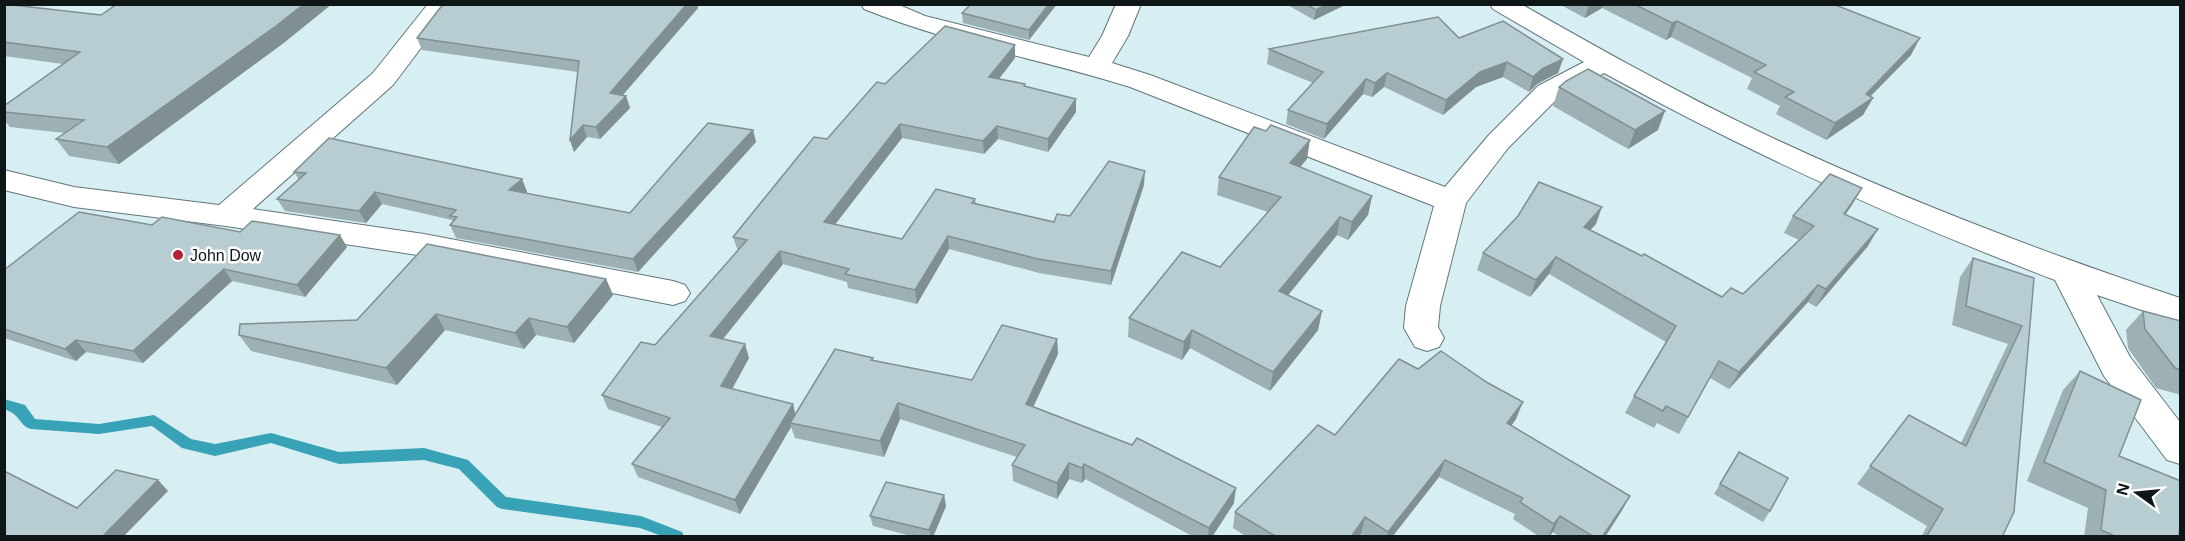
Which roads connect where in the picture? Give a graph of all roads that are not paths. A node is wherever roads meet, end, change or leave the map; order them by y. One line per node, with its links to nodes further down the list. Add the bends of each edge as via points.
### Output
1 (442, 4): 9 (street, via 382,79)
2 (873, 4): 6 (street, via 916,21)
3 (1129, 4): 6 (street)
4 (1502, 4): 5 (street)
5 (1604, 62): 8 (street, via 1548,92 1497,142); 10 (street, via 1786,155 1911,211)
6 (1096, 67): 8 (street)
7 (4, 180): 9 (street, via 74,197)
8 (1451, 201): 13 (street, via 1423,306 1421,328)
9 (226, 216): 11 (street, via 424,244)
10 (2069, 274): 12 (street); 14 (street, via 2117,366)
11 (673, 293)
12 (2181, 311)
13 (1427, 338)
14 (2181, 449)

